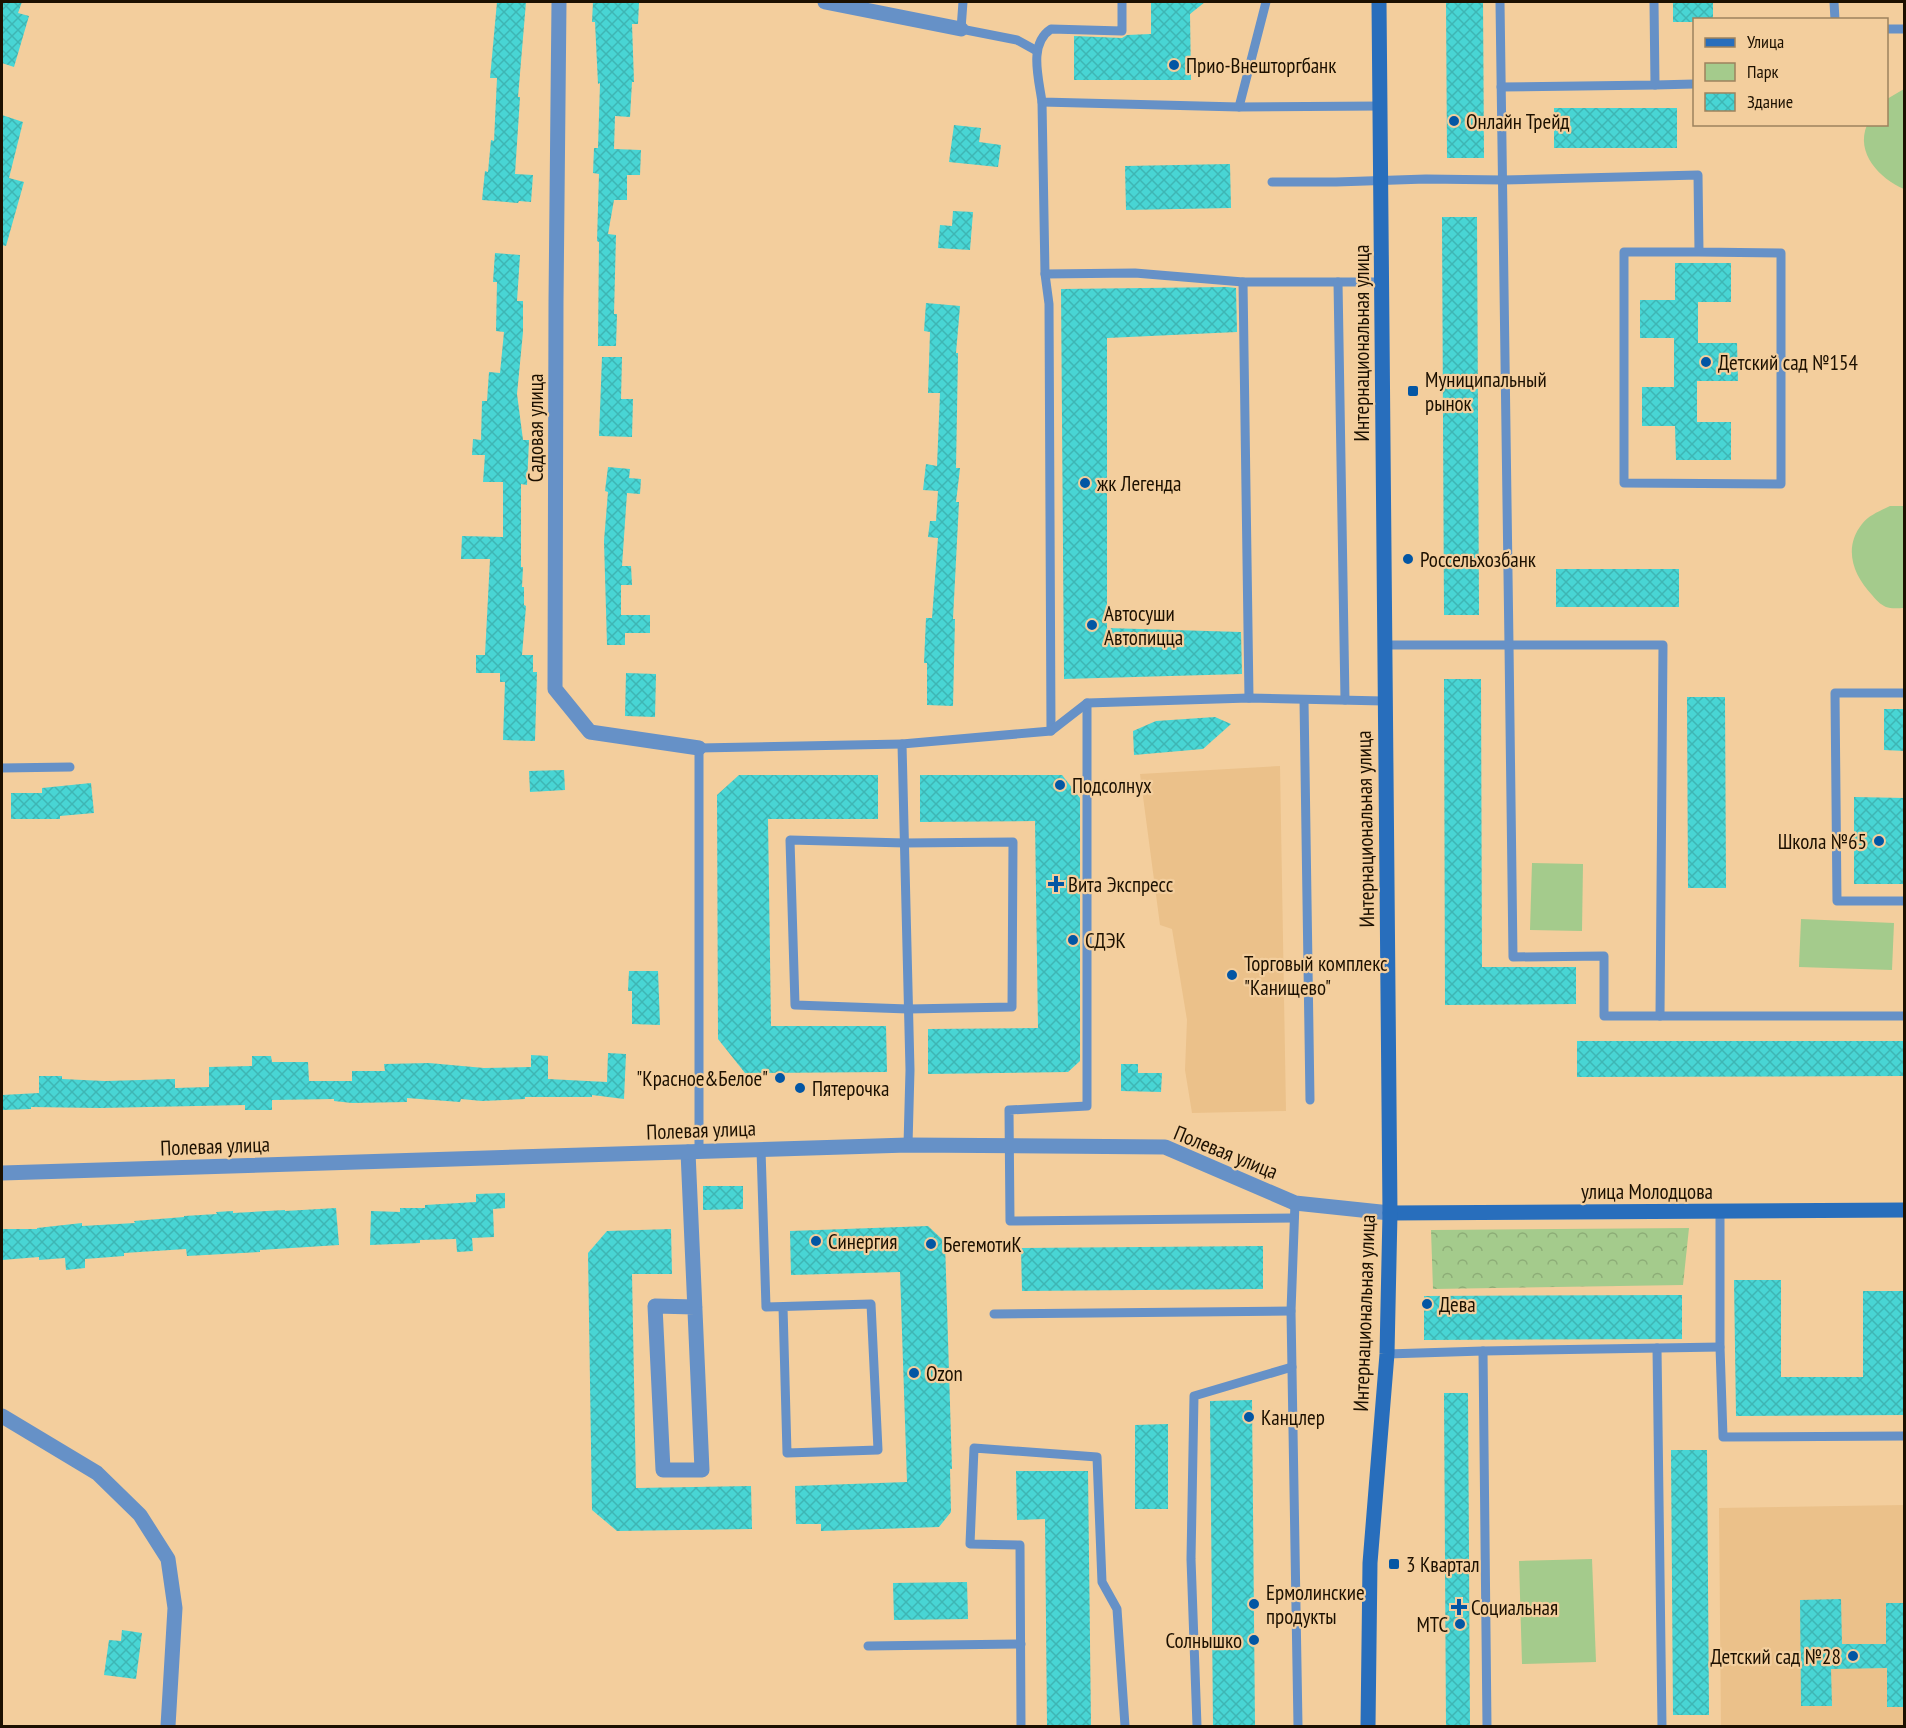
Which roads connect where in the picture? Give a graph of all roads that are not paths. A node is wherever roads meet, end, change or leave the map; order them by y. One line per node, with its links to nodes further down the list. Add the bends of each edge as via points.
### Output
1 (560, 2): 39 (street, Садовая улица, via 555,689 590,732)
2 (825, 2): 11 (street)
3 (963, 2): 11 (lane)
4 (1122, 2): 14 (lane, via 1122,31 1051,29 1040,40)
5 (1266, 2): 20 (lane)
6 (1379, 2): 19 (main road, Интернациональная улица)
7 (1500, 2): 17 (lane)
8 (1654, 2): 16 (lane)
9 (1834, 2): 10 (lane)
10 (1834, 18)
11 (961, 28): 14 (lane, via 1017,40)
12 (1888, 29): 13 (lane)
13 (1905, 29)
14 (1037, 51): 18 (lane)
15 (1693, 84): 16 (lane)
16 (1655, 85): 17 (lane)
17 (1501, 87): 22 (lane)
18 (1042, 102): 20 (lane); 25 (lane)
19 (1380, 106): 20 (lane); 21 (main road, Интернациональная улица)
20 (1239, 107)
21 (1380, 180): 22 (lane); 23 (lane); 28 (main road, Интернациональная улица)
22 (1503, 180): 24 (lane, via 1698,175); 30 (lane)
23 (1272, 182)
24 (1699, 252): 24 (lane, via 1781,252 1781,484 1624,483 1624,252)
25 (1045, 274): 26 (lane, via 1135,273); 37 (lane, via 1049,304)
26 (1243, 282): 27 (lane); 32 (lane)
27 (1338, 282): 28 (lane); 34 (lane)
28 (1382, 282): 29 (main road, Интернациональная улица)
29 (1384, 645): 30 (lane); 35 (main road, Интернациональная улица)
30 (1509, 645): 45 (lane, via 1513,957 1604,956 1604,1016); 45 (lane, via 1663,645)
31 (1905, 693): 43 (lane, via 1835,693 1837,901)
32 (1249, 698): 33 (lane); 36 (lane)
33 (1304, 700): 34 (lane); 47 (lane)
34 (1345, 700): 35 (lane)
35 (1384, 701): 56 (main road, Интернациональная улица)
36 (1087, 704): 37 (lane); 49 (lane, via 1087,1106 1009,1110)
37 (1052, 730): 38 (lane)
38 (902, 744): 39 (lane); 42 (lane)
39 (699, 748): 51 (lane)
40 (70, 767): 41 (lane)
41 (2, 768)
42 (905, 843): 44 (lane); 44 (lane, via 1013,842 1012,1007); 44 (lane, via 790,840 795,1005)
43 (1905, 901)
44 (908, 1009): 48 (lane)
45 (1660, 1016): 46 (lane)
46 (1905, 1016)
47 (1310, 1100)
48 (908, 1145): 49 (street, Полевая улица); 50 (street, Полевая улица)
49 (1010, 1145): 54 (street, Полевая улица, via 1165,1147); 54 (lane, via 1010,1221)
50 (761, 1150): 51 (street, Полевая улица); 57 (lane, via 766,1307)
51 (694, 1152): 52 (street, Полевая улица); 58 (street)
52 (2, 1173)
53 (1905, 1210): 55 (main road, улица Молодцова)
54 (1295, 1211): 56 (street, Полевая улица); 59 (lane)
55 (1720, 1211): 56 (main road, улица Молодцова); 61 (lane)
56 (1390, 1213): 64 (main road, Интернациональная улица)
57 (783, 1306): 57 (lane, via 787,1453 878,1450 871,1304)
58 (695, 1307): 58 (street, via 702,1470 663,1470 655,1306)
59 (1291, 1311): 60 (lane); 65 (lane)
60 (994, 1314)
61 (1720, 1347): 62 (lane); 67 (lane, via 1723,1437)
62 (1657, 1348): 63 (lane); 77 (lane)
63 (1483, 1351): 64 (lane); 76 (lane)
64 (1387, 1354): 75 (main road, Интернациональная улица, via 1370,1563)
65 (1292, 1367): 73 (lane, via 1194,1396 1191,1559); 74 (lane)
66 (2, 1416): 70 (street, via 97,1473 140,1515 168,1559 175,1608)
67 (1905, 1436)
68 (1021, 1644): 69 (lane); 71 (lane); 72 (lane, via 1020,1545 970,1544 975,1448 1097,1457 1102,1582 1117,1609)
69 (868, 1646)
70 (168, 1726)
71 (1021, 1726)
72 (1125, 1726)
73 (1197, 1726)
74 (1298, 1726)
75 (1368, 1726)
76 (1486, 1726)
77 (1662, 1726)

